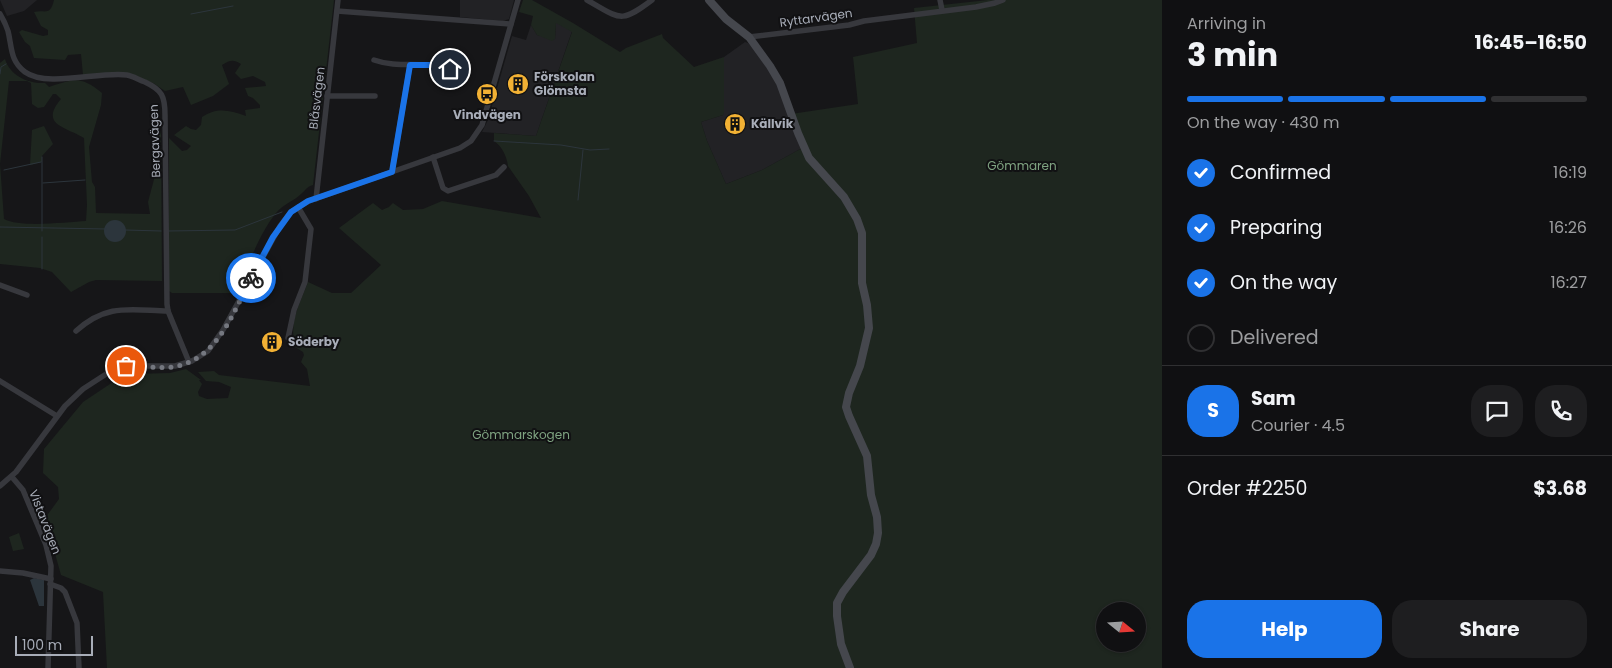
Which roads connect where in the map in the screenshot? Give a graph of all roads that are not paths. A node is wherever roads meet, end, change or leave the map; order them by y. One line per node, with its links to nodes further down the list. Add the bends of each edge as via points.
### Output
1 (338, 0): 8 (street, Blåsvägen)
2 (518, 0): 11 (street)
3 (587, 0): 4 (street, via 622,17 631,15)
4 (652, 0)
5 (709, 0): 12 (street)
6 (940, 0): 9 (street)
7 (1003, 0): 9 (street, Ryttarvägen)
8 (337, 10): 11 (street); 16 (street, Blåsvägen)
9 (942, 10): 12 (street, Ryttarvägen)
10 (0, 14): 25 (street, Bergavägen, via 8,32 13,58 21,69 34,77 127,76 154,86 162,94 165,103)
11 (511, 24): 18 (street, via 479,131 467,144)
12 (749, 37): 37 (street, via 780,82 809,158 844,197 858,219 862,233 862,283 869,328 846,407 867,456 878,533 871,555 837,603 841,644)
13 (374, 60): 14 (street, via 386,65)
14 (410, 65): 15 (street, via 439,65); 20 (street)
15 (450, 69)
16 (327, 96): 17 (street); 21 (street, Blåsvägen)
17 (375, 96)
18 (434, 157): 19 (street, via 443,188 448,191 496,175); 20 (street)
19 (504, 168)
20 (392, 172): 21 (street)
21 (316, 199): 22 (street)
22 (298, 207): 27 (street, via 311,230 305,282); 28 (street, via 285,218 277,231 217,340 208,351)
23 (0, 285): 24 (street)
24 (27, 296)
25 (168, 311): 26 (street, via 106,312 89,319); 28 (street, Bergavägen)
26 (76, 330)
27 (288, 338)
28 (189, 362): 30 (street, via 169,367 116,369 83,389)
29 (0, 381): 30 (street)
30 (57, 416): 31 (street)
31 (12, 477): 32 (street); 34 (street, Vistavägen, via 23,490 46,545 51,566)
32 (0, 486)
33 (0, 571): 34 (street, via 23,573)
34 (50, 582): 35 (street, Vistavägen); 36 (street, via 65,592 78,623)
35 (48, 668)
36 (79, 668)
37 (850, 668)

